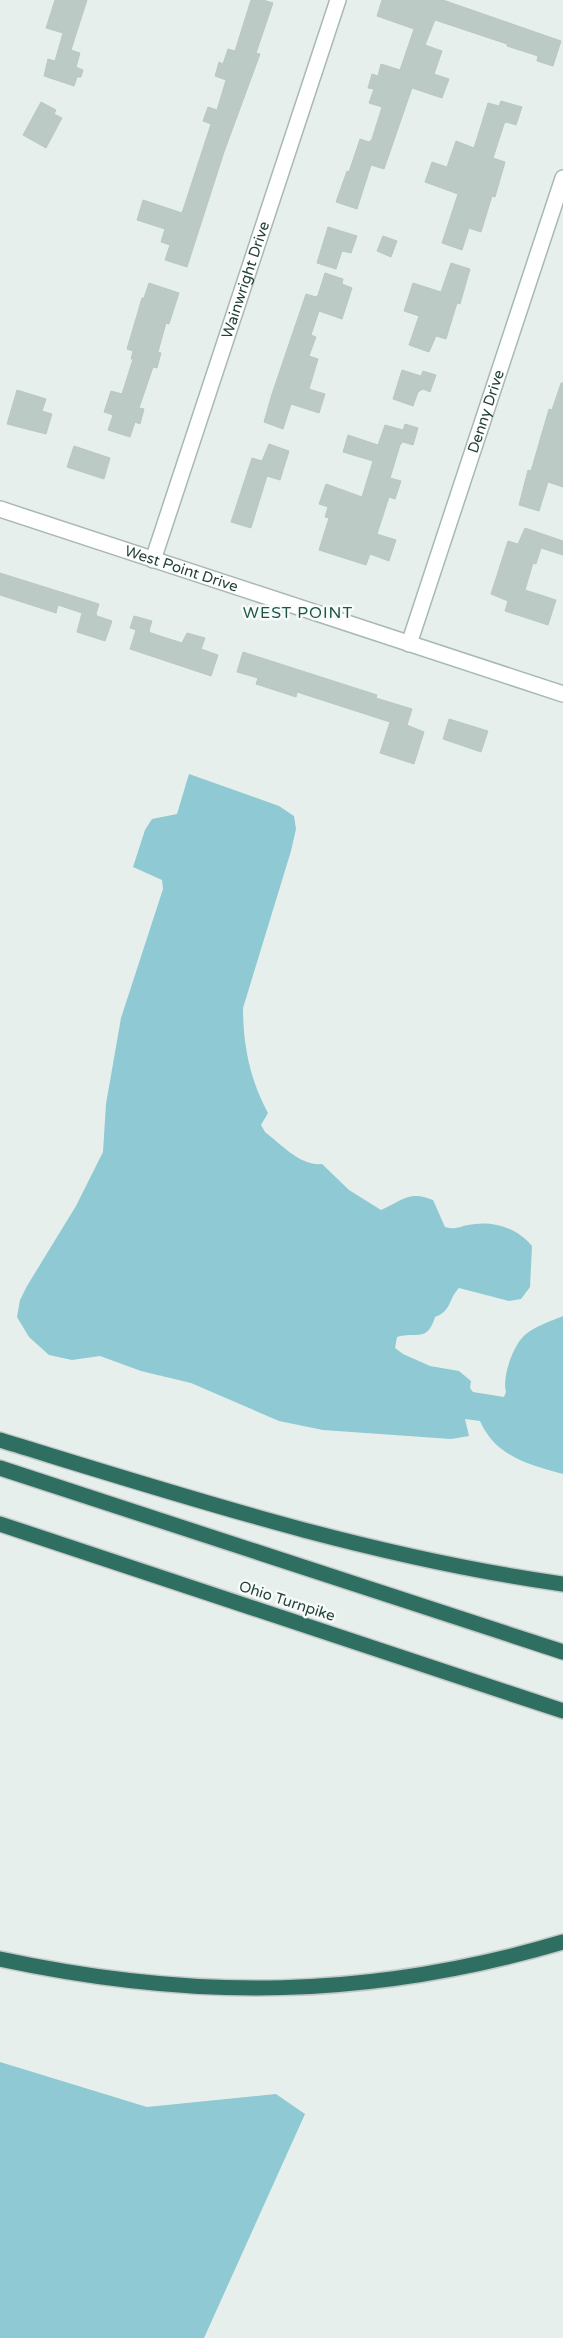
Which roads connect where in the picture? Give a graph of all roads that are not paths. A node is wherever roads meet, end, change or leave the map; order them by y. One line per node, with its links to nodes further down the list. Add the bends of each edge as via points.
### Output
1 (338, 0): 4 (street, Wainwright Drive)
2 (563, 178): 5 (street, Denny Drive)
3 (0, 509): 4 (street, West Point Drive)
4 (153, 560): 5 (street, West Point Drive)
5 (409, 644): 6 (street, West Point Drive)
6 (563, 694)
7 (0, 1440): 10 (highway, via 333,1539 455,1566)
8 (0, 1468): 11 (highway)
9 (0, 1524): 12 (highway, Ohio Turnpike)
10 (563, 1584)
11 (563, 1652)
12 (563, 1711)
13 (563, 1942): 14 (highway, via 420,1976 288,1988 204,1988 127,1982)
14 (0, 1959)

